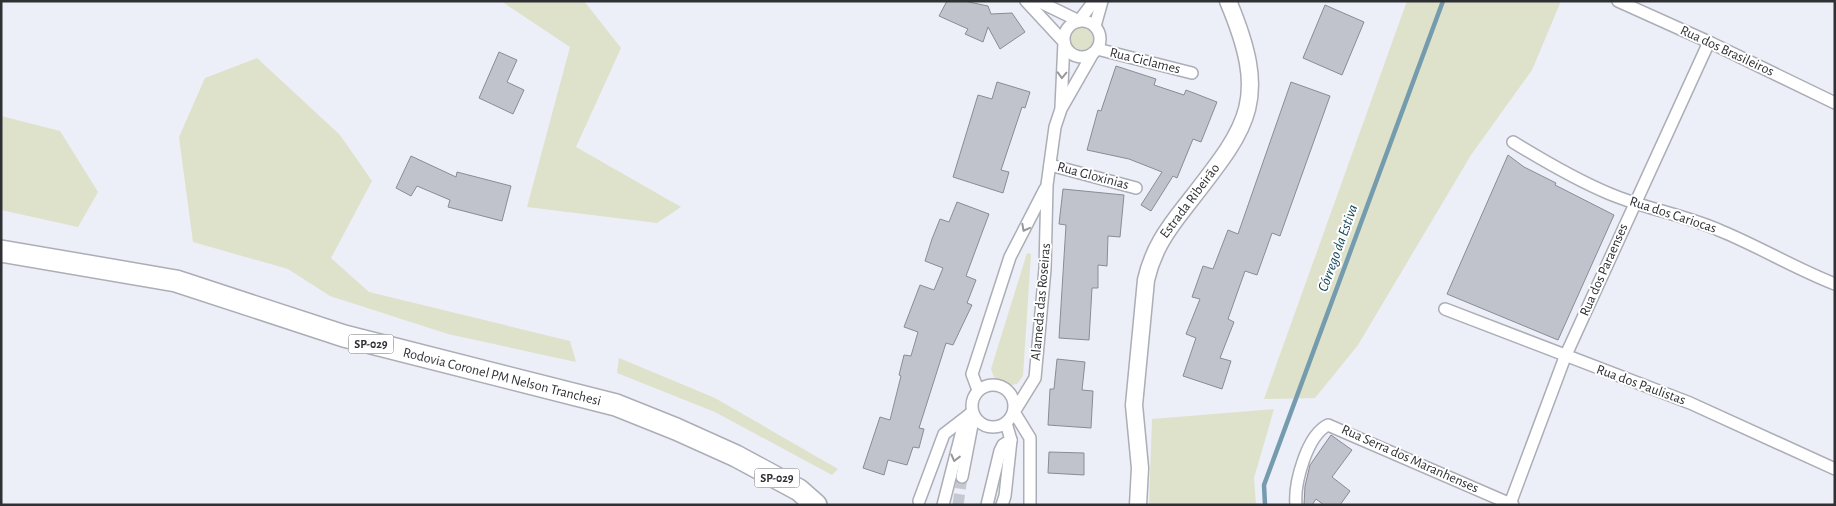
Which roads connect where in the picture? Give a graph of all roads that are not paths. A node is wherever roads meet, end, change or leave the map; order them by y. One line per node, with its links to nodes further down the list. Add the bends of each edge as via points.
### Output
1 (1026, 1): 9 (street)
2 (1038, 1): 7 (street)
3 (1094, 1): 7 (street)
4 (1102, 1): 8 (street)
5 (1228, 1): 40 (street, Estrada Ribeirão, via 1249,64 1251,96 1233,144 1164,233 1150,264 1134,405 1140,468)
6 (1618, 1): 10 (street, Rua dos Brasileiros)
7 (1079, 21): 8 (street); 9 (street, via 1066,30)
8 (1095, 26): 11 (street, via 1100,37)
9 (1064, 42): 11 (street, via 1075,56 1082,57); 14 (street, Alameda das Roseiras, one-way to 14)
10 (1709, 42): 13 (street, Rua dos Brasileiros); 19 (street, Rua dos Paraenses)
11 (1095, 51): 12 (street, Rua Ciclames); 14 (street, Alameda das Roseiras)
12 (1192, 73)
13 (1835, 103)
14 (1061, 109): 16 (street, Alameda das Roseiras)
15 (1513, 142): 19 (street, Rua dos Cariocas, via 1563,172)
16 (1050, 165): 17 (street, Alameda das Roseiras); 18 (street, Rua Gloxinias)
17 (1047, 185): 24 (street, Alameda das Roseiras, one-way to 24, via 1010,257 972,374); 25 (street, Alameda das Roseiras, via 1045,269 1035,378)
18 (1136, 188)
19 (1634, 203): 21 (street, Rua dos Cariocas, via 1722,231); 23 (street, Rua dos Paraenses)
20 (1, 251): 29 (highway, Rodovia Coronel PM Nelson Tranchesi / SP-029, via 176,281 335,334 616,405)
21 (1835, 284)
22 (1445, 309): 23 (street, Rua dos Paulistas)
23 (1565, 357): 30 (street, Rua dos Paulistas, via 1690,403); 33 (street, Rua dos Paraenses)
24 (978, 390): 25 (street, via 991,384 1004,387 1013,398); 27 (street, via 972,410 979,422 992,427)
25 (1014, 412): 27 (street); 39 (street, via 1030,438)
26 (970, 414): 31 (street, via 972,425); 32 (street, via 944,434); 36 (street, one-way to 36, via 965,419)
27 (1006, 423): 28 (street)
28 (1011, 440): 37 (street, via 1000,451); 38 (street)
29 (736, 456): 34 (highway, Rodovia Coronel PM Nelson Tranchesi / SP-029); 35 (highway, Rodovia Coronel PM Nelson Tranchesi / SP-029, via 799,490)
30 (1835, 469)
31 (962, 477)
32 (919, 500)
33 (1511, 504): 41 (street, Rua Serra dos Maranhenses, via 1328,425 1321,429 1300,470 1294,490)
34 (802, 505)
35 (816, 505)
36 (943, 505)
37 (987, 505)
38 (1002, 505)
39 (1030, 505)
40 (1136, 505)
41 (1296, 505)

